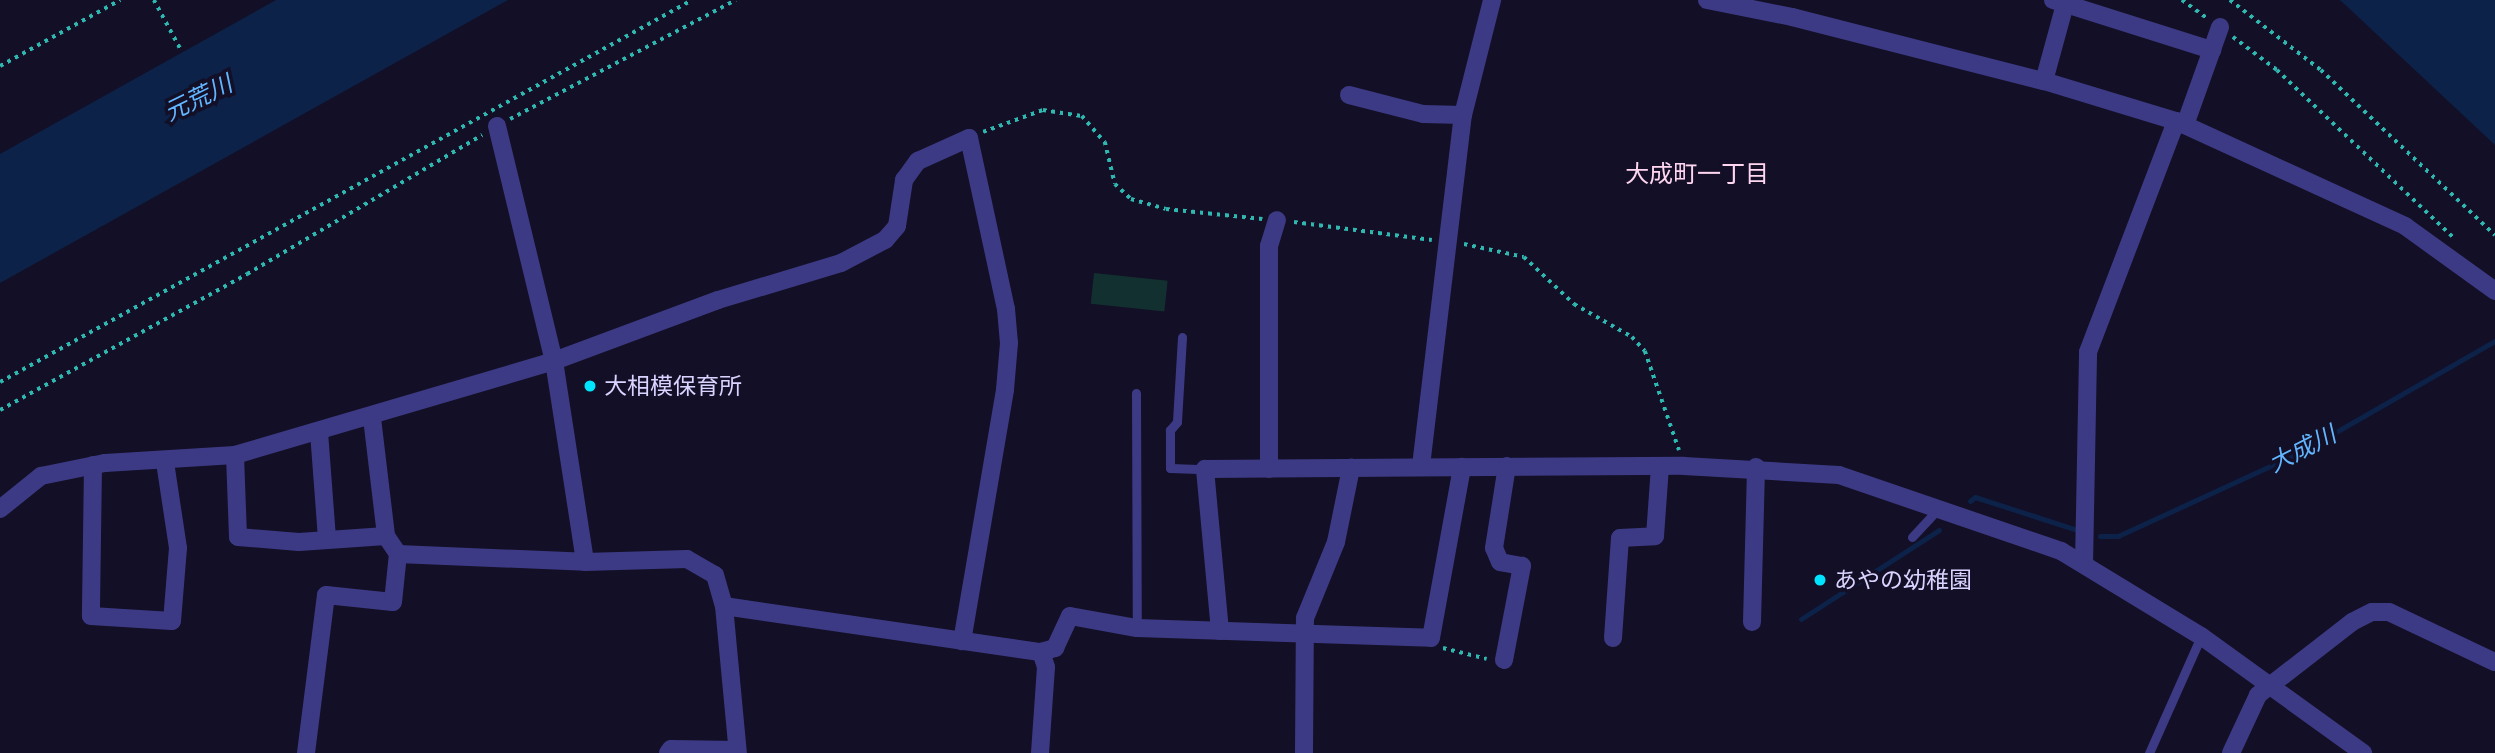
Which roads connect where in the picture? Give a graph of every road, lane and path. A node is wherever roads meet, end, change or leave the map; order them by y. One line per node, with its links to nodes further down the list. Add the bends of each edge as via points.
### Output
1 (120, 0): 14 (path)
2 (154, 0): 12 (path)
3 (692, 0): 28 (path)
4 (736, 0): 19 (path)
5 (1492, 0): 17 (street)
6 (1707, 0): 10 (street)
7 (2182, 0): 11 (path)
8 (2230, 0): 22 (path, via 2321,70)
9 (2059, 2): 13 (street); 15 (street)
10 (1794, 8): 15 (street)
11 (2220, 27): 13 (street); 24 (path, via 2277,70 2399,183 2473,258)
12 (181, 50)
13 (2212, 50): 18 (street)
14 (0, 66)
15 (2044, 81): 18 (street)
16 (1349, 95): 17 (street, via 1423,114)
17 (1463, 115): 23 (street)
18 (2180, 123): 24 (street, via 2405,226); 52 (street, via 2088,352)
19 (497, 126): 27 (street); 30 (path, via 247,274)
20 (969, 138): 21 (path, via 1043,110 1082,116 1105,142 1115,184 1131,199 1166,209); 27 (street, via 918,161 904,180 897,226 885,240 841,263 718,300); 61 (street, via 1006,309 1009,343)
21 (1277, 220): 23 (path); 44 (street, via 1269,246)
22 (2495, 235)
23 (1446, 242): 36 (street); 38 (path, via 1524,257 1574,304 1632,337 1645,351)
24 (2465, 269): 25 (street)
25 (2495, 291)
26 (1182, 337): 43 (lane, via 1170,468)
27 (554, 361): 31 (street); 51 (street)
28 (0, 382)
29 (1136, 393): 55 (lane)
30 (0, 410)
31 (373, 418): 32 (street); 47 (street)
32 (319, 432): 33 (street); 49 (street)
33 (235, 455): 34 (street); 49 (street, via 238,537 299,542)
34 (164, 462): 35 (street); 35 (street, via 178,548 173,621 91,616)
35 (93, 465): 46 (street, via 41,476)
36 (1421, 466): 39 (street); 42 (street)
37 (1660, 466): 38 (street); 40 (street); 60 (street, via 1655,536 1620,538)
38 (1684, 466): 41 (street)
39 (1462, 467): 40 (street); 59 (street)
40 (1507, 467): 63 (street, via 1493,548 1500,562 1522,566)
41 (1756, 467): 45 (street, via 1839,475); 54 (street)
42 (1351, 468): 44 (street); 57 (street, via 1336,542 1305,618)
43 (1205, 469): 44 (street); 56 (street)
44 (1269, 469)
45 (1939, 508): 48 (lane, via 1937,516); 52 (street, via 2061,551)
46 (0, 509)
47 (386, 536): 49 (street); 50 (street)
48 (1912, 537)
49 (327, 538)
50 (398, 554): 51 (street); 67 (street, via 393,602 326,596)
51 (585, 562): 53 (street, via 687,559 715,575)
52 (2084, 564): 58 (street)
53 (724, 606): 61 (street); 66 (street)
54 (1752, 622)
55 (1137, 628): 56 (street); 62 (street, via 1070,616 1055,648)
56 (1220, 631): 57 (street)
57 (1305, 633): 59 (street); 70 (street)
58 (2201, 636): 65 (street); 71 (lane)
59 (1431, 638): 63 (path, via 1439,647)
60 (1613, 638)
61 (962, 641): 62 (street)
62 (1041, 652): 69 (street, via 1046,667)
63 (1504, 660)
64 (2495, 662): 65 (street, via 2400,616 2372,612)
65 (2272, 683): 72 (street, via 2258,695); 73 (street)
66 (737, 752): 68 (street, via 671,749)
67 (306, 753)
68 (668, 753)
69 (1040, 753)
70 (1304, 753)
71 (2149, 753)
72 (2231, 753)
73 (2363, 753)

